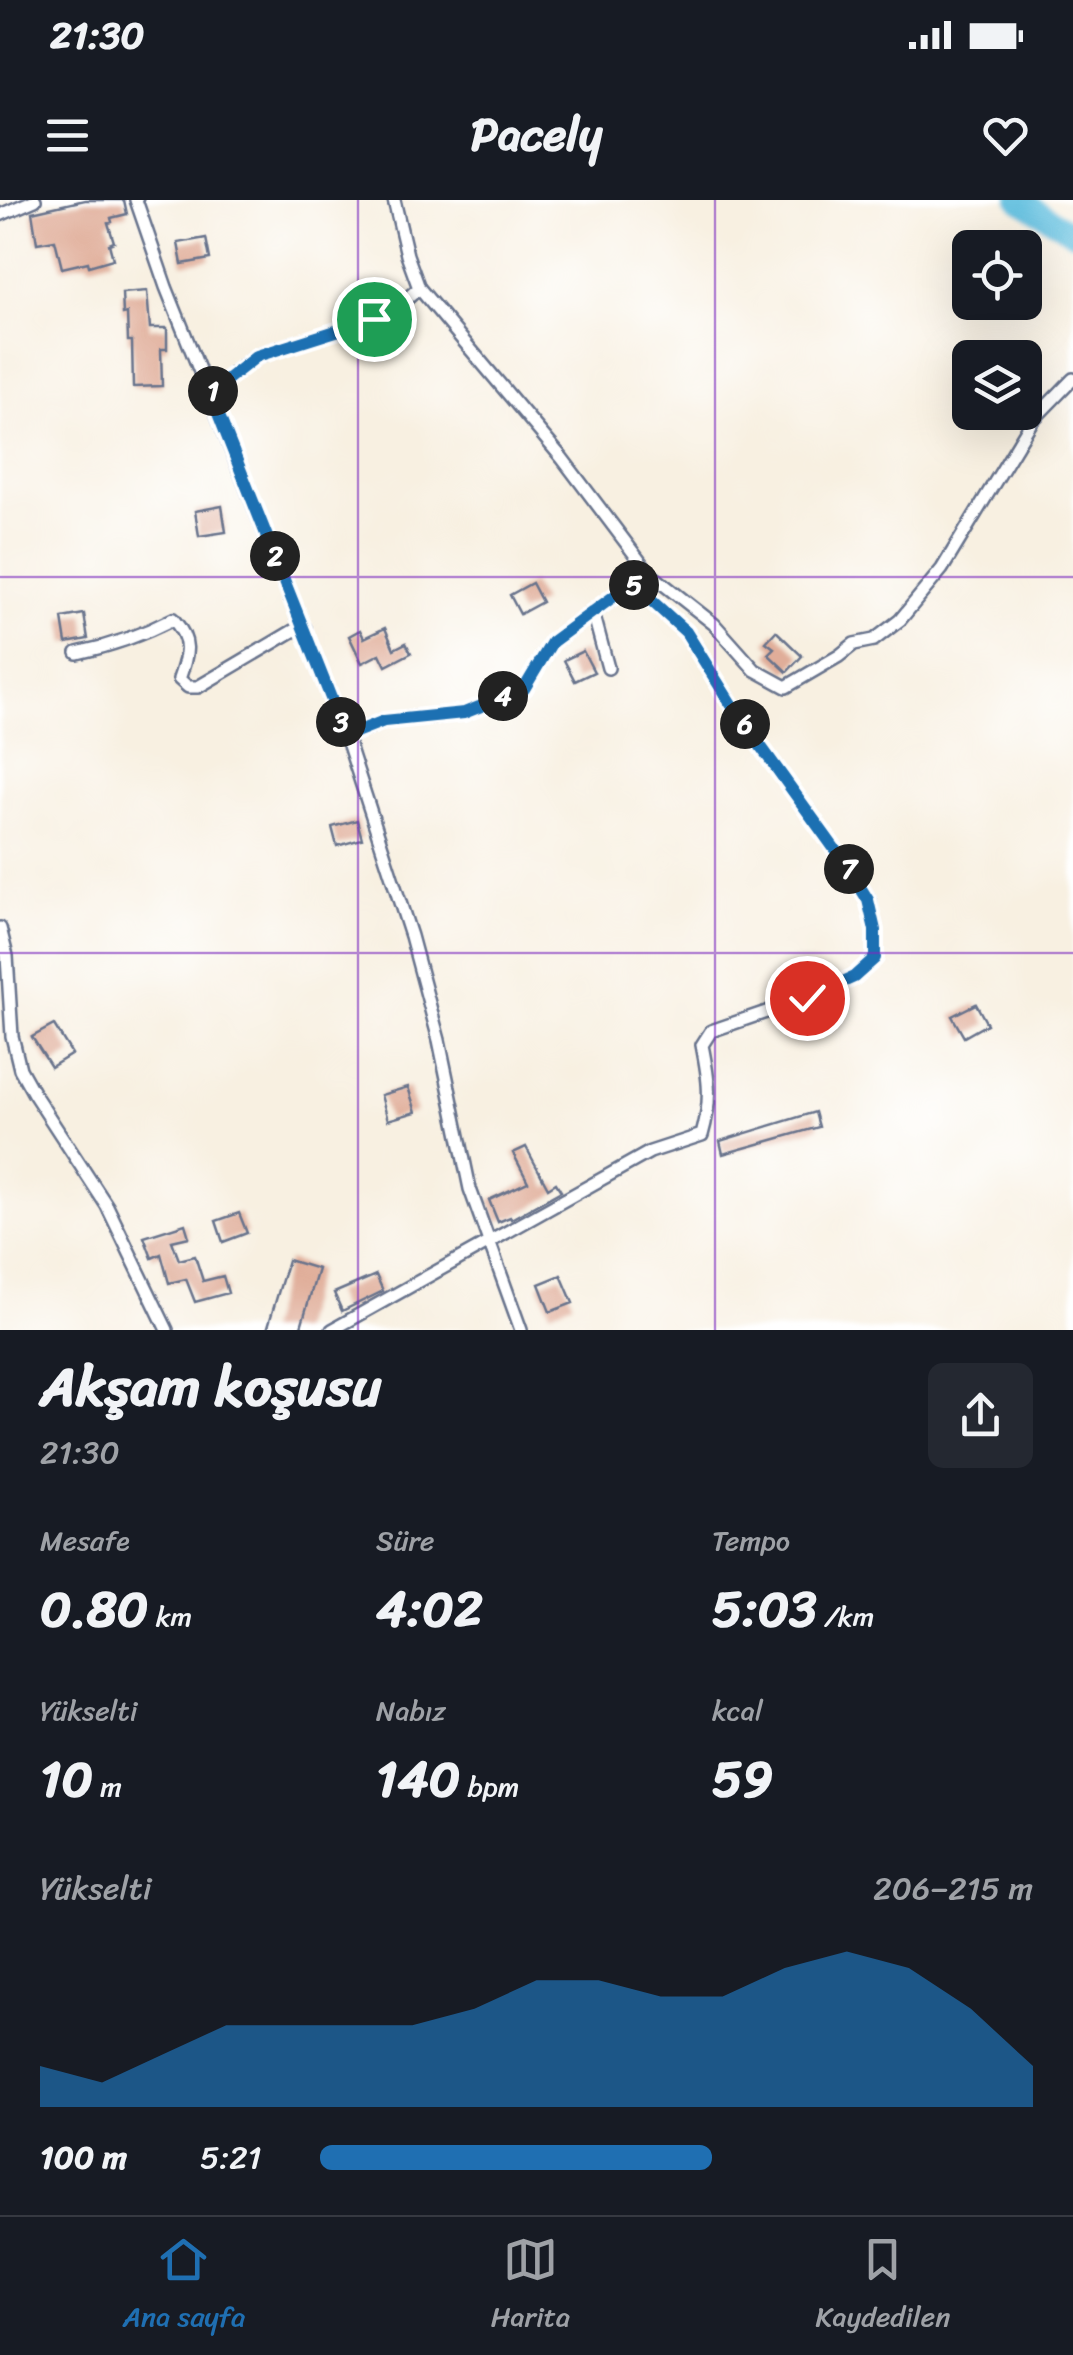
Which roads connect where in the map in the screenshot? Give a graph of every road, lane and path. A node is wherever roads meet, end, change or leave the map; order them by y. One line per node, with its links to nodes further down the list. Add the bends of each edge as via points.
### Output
1 (35, 200): 4 (street)
2 (136, 200): 7 (street)
3 (394, 200): 5 (street)
4 (0, 214)
5 (419, 288): 7 (street, via 374,319 257,356); 8 (street)
6 (1073, 378): 8 (street, via 1032,421 942,568 900,620 786,687 755,670 714,624)
7 (210, 393): 11 (street)
8 (648, 572): 9 (street)
9 (632, 583): 10 (street); 16 (street, via 686,632 847,866 868,900 875,958 854,977 712,1031 702,1045 710,1108 702,1135 650,1152)
10 (593, 612): 13 (street); 14 (street, via 552,642 524,689 464,713 384,721)
11 (305, 628): 12 (street, via 198,687 180,678 187,642 173,620); 14 (street)
12 (77, 654)
13 (608, 668)
14 (346, 736): 16 (street, via 411,936)
15 (0, 928): 17 (street, via 20,1068 107,1206)
16 (488, 1242): 18 (street); 19 (street)
17 (167, 1330)
18 (332, 1330)
19 (521, 1330)

